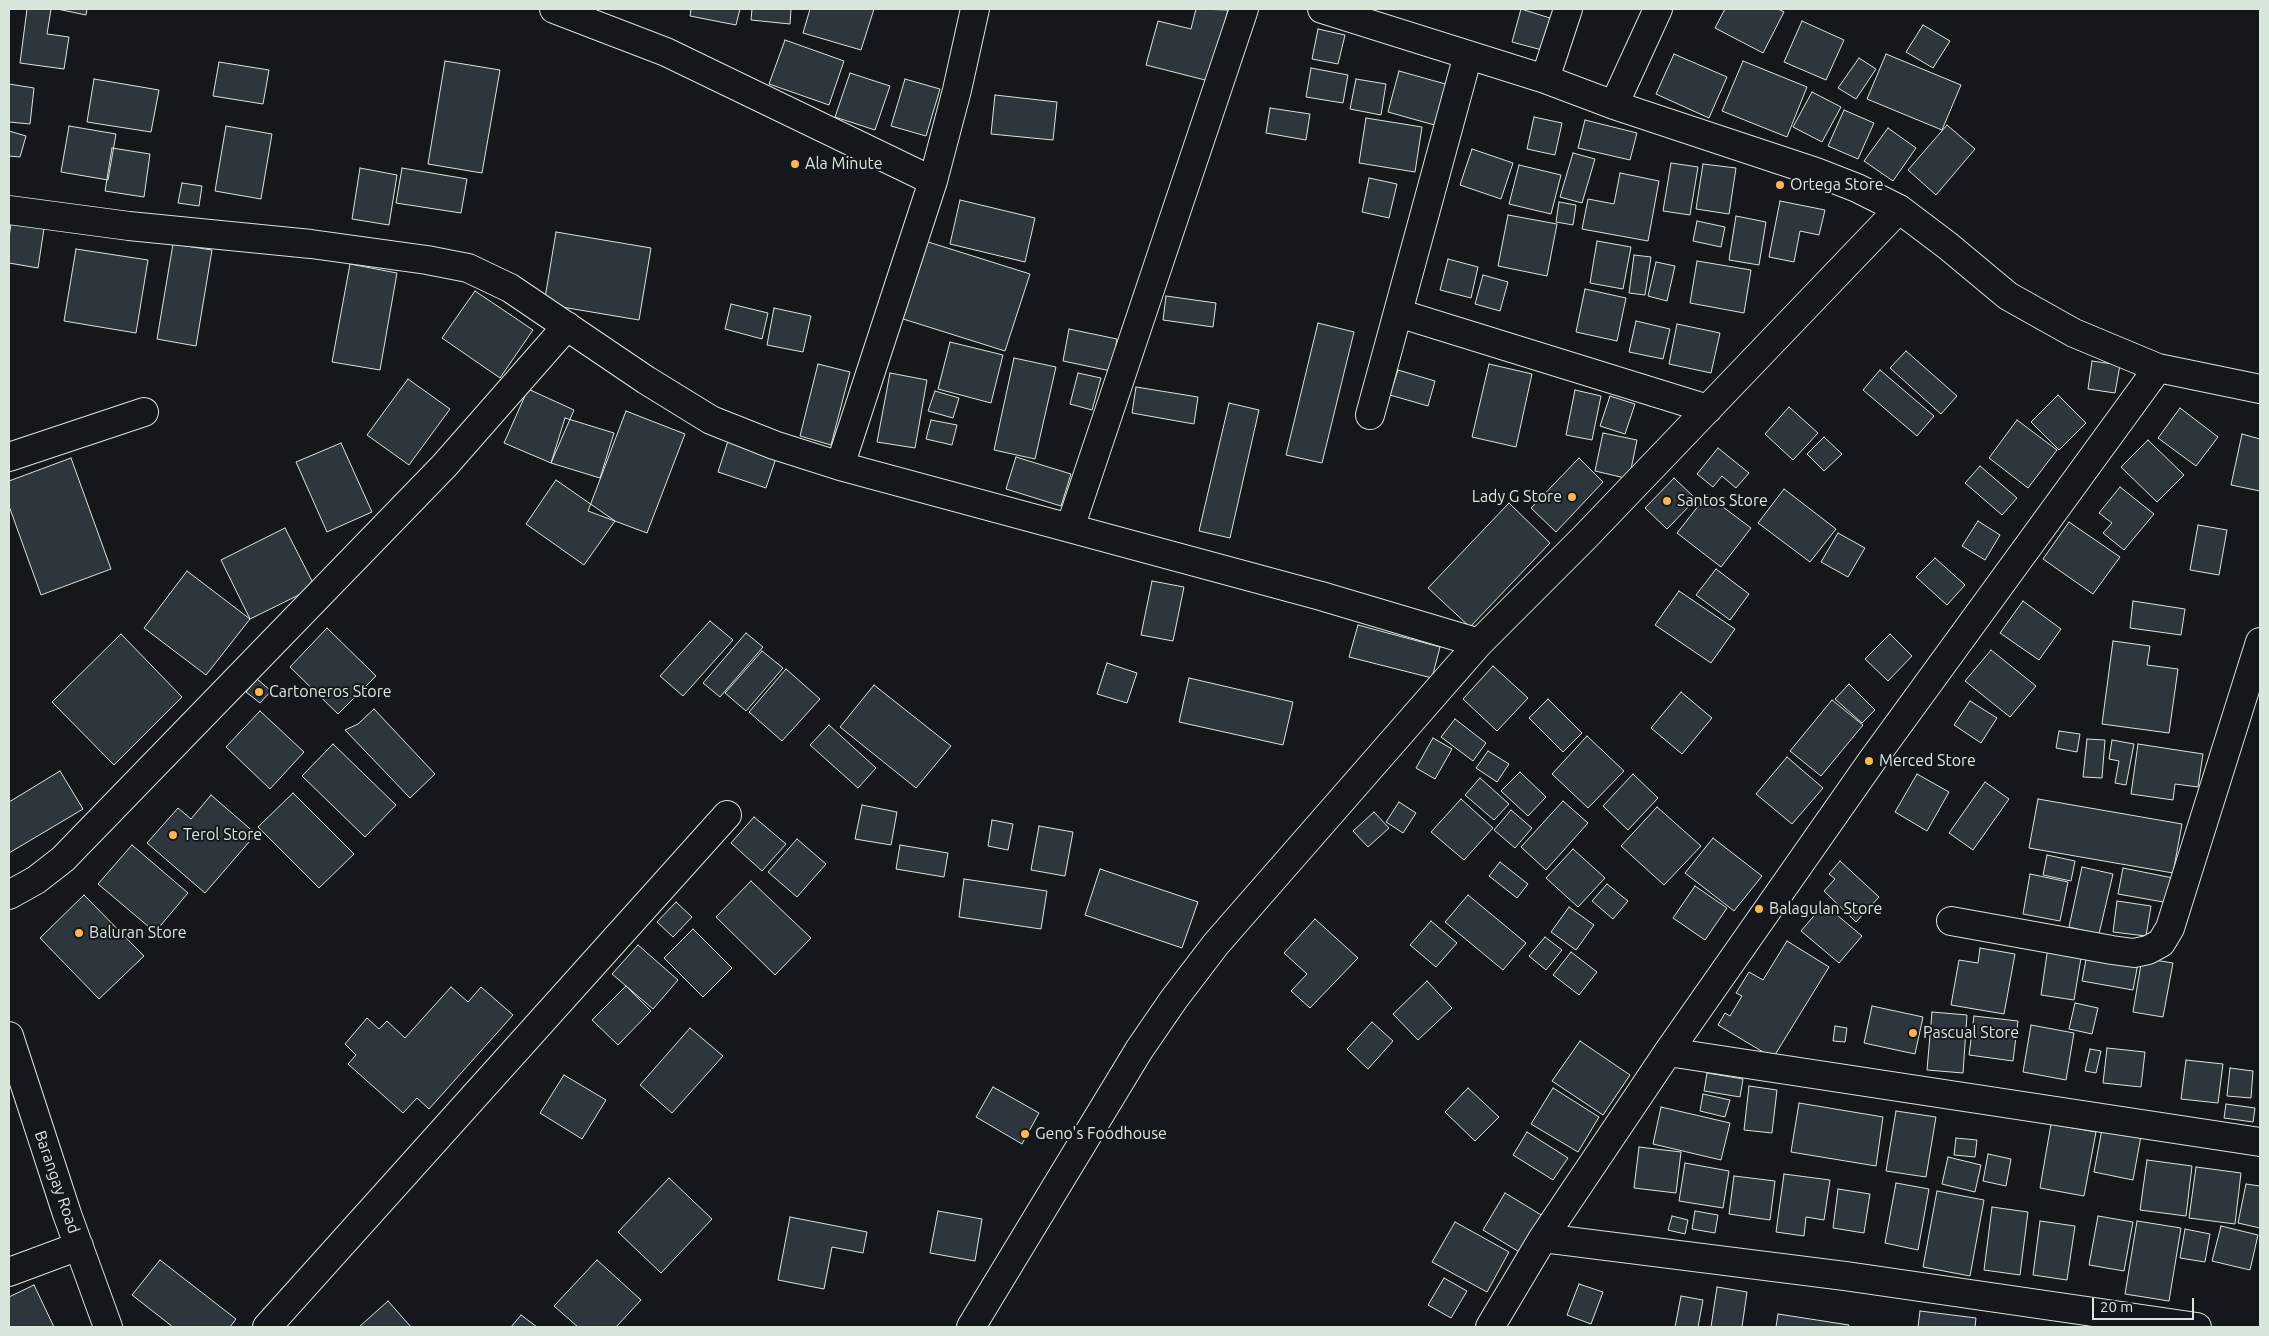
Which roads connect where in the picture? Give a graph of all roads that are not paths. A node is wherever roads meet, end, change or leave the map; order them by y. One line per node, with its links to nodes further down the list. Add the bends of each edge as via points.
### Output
1 (554, 9): 10 (street, via 666,52)
2 (975, 9): 10 (street)
3 (1244, 9): 22 (street)
4 (1322, 9): 7 (street)
5 (1568, 9): 8 (street)
6 (1658, 9): 9 (street)
7 (1468, 55): 8 (street); 13 (street)
8 (1545, 79): 9 (street)
9 (1614, 105): 11 (street, via 1816,172)
10 (933, 181): 21 (street)
11 (1899, 209): 15 (street, via 2008,296 2074,333); 17 (street)
12 (9, 210): 14 (street, via 129,226 312,244 460,266 510,288)
13 (1398, 313): 17 (street); 19 (street)
14 (567, 326): 21 (street, via 711,420); 26 (street, via 444,466 63,859)
15 (2158, 368): 16 (street); 29 (street, via 1871,762)
16 (2260, 389)
17 (1708, 409): 24 (street)
18 (144, 412): 20 (street)
19 (1370, 415)
20 (9, 457)
21 (840, 466): 22 (street)
22 (1070, 528): 24 (street)
23 (2260, 642): 27 (street, via 2170,928 2161,943 2134,953)
24 (1479, 643): 36 (street, via 1255,898 1174,999 1139,1050)
25 (727, 815): 35 (street)
26 (9, 895)
27 (1951, 921)
28 (9, 1036): 32 (street, Barangay Road)
29 (1668, 1052): 30 (street); 31 (street)
30 (2260, 1142)
31 (1543, 1238): 37 (street); 38 (street)
32 (79, 1246): 33 (street); 34 (street, Barangay Road)
33 (9, 1272)
34 (108, 1327)
35 (267, 1327)
36 (971, 1327)
37 (1490, 1327)
38 (2197, 1327)

